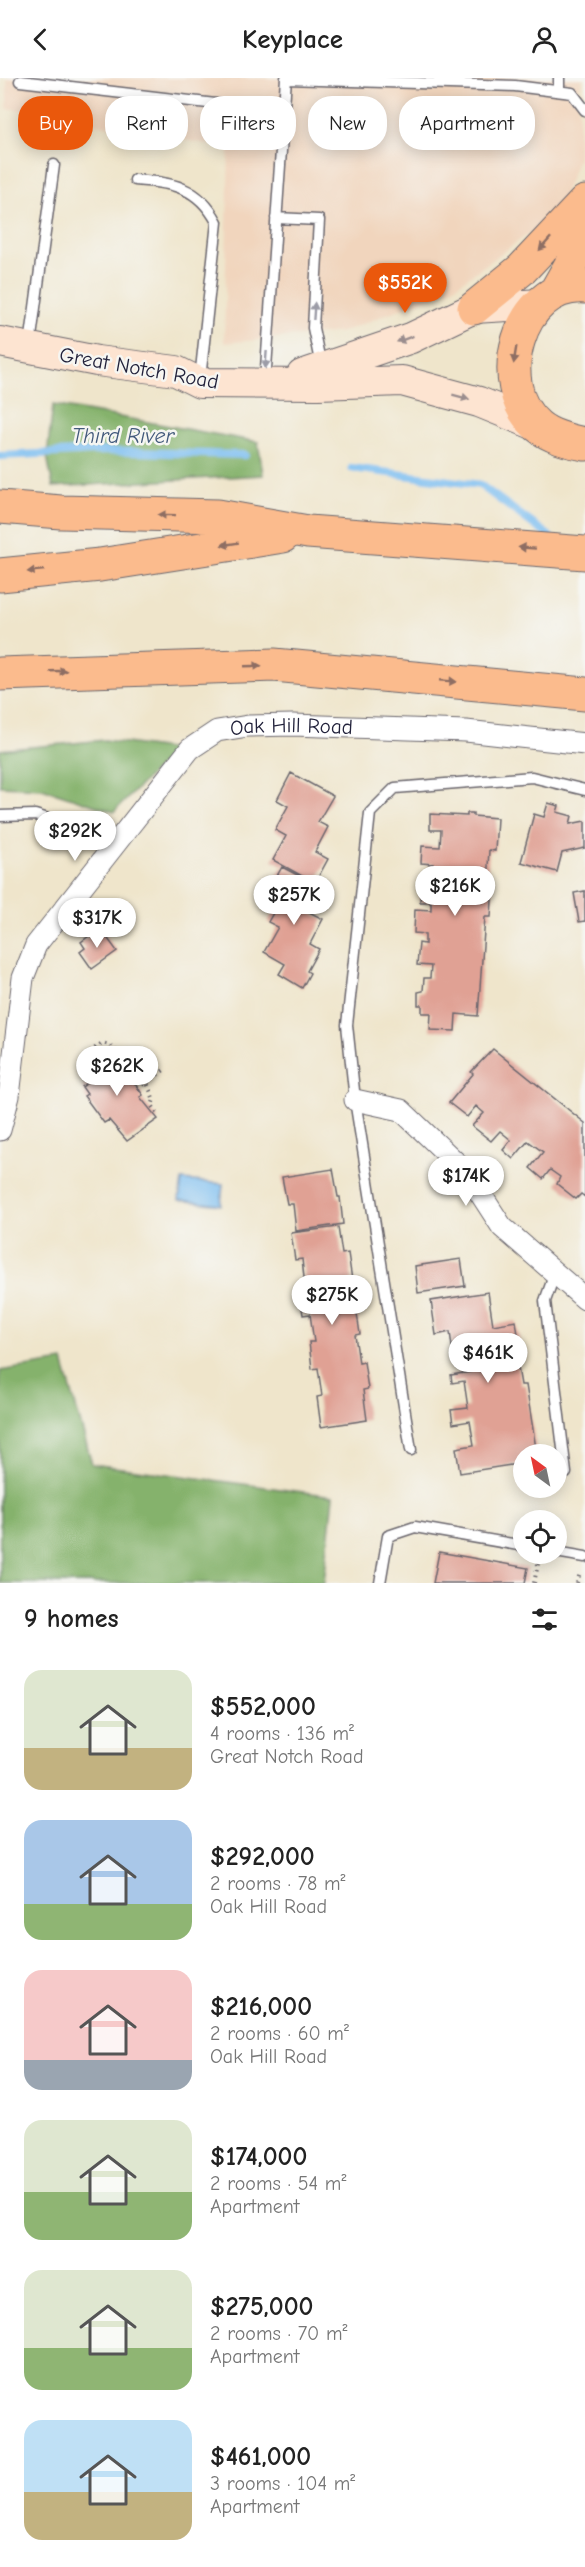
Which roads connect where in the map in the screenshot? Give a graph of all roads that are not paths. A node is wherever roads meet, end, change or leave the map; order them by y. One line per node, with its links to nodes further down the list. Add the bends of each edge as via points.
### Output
1 (286, 78): 3 (lane); 8 (lane)
2 (559, 78): 7 (lane)
3 (348, 80): 4 (lane)
4 (416, 80): 6 (lane)
5 (20, 81): 9 (lane)
6 (483, 81): 7 (lane)
7 (559, 91): 10 (lane, via 572,93)
8 (285, 96)
9 (200, 102)
10 (585, 110)
11 (281, 150): 15 (lane)
12 (54, 165): 20 (lane)
13 (135, 180): 22 (lane, via 168,182 197,195 216,222)
14 (585, 202): 18 (main road, one-way to 18, via 522,269)
15 (276, 218): 21 (lane, one-way to 15, via 313,328 319,220); 23 (lane, one-way to 23)
16 (585, 222): 17 (main road)
17 (560, 294): 18 (street, Great Notch Road); 24 (main road, one-way to 24, via 525,322 517,345 514,386)
18 (474, 308): 21 (street, Great Notch Road, one-way to 21, via 411,338)
19 (0, 342): 20 (street, Great Notch Road)
20 (30, 348): 22 (street, Great Notch Road, via 176,371)
21 (322, 368): 23 (street, Great Notch Road)
22 (200, 383): 23 (street, Great Notch Road)
23 (272, 384): 24 (street, Great Notch Road, one-way to 24, via 402,381 479,402)
24 (537, 426): 25 (main road, via 565,440)
25 (585, 444)
26 (0, 507): 27 (main road, one-way to 26, via 218,516)
27 (308, 532): 28 (main road, one-way to 27); 29 (main road, one-way to 29, via 100,565)
28 (585, 553)
29 (0, 575)
30 (0, 674): 31 (main road, one-way to 31, via 274,665)
31 (585, 694)
32 (585, 744): 35 (street, Oak Hill Road, via 466,731 316,726 248,726 217,731 190,749)
33 (585, 790): 36 (lane, via 532,777 395,788 370,813 347,1025)
34 (0, 816): 35 (lane, via 35,815)
35 (117, 840): 37 (street, Oak Hill Road, via 36,945 23,978 9,1096)
36 (355, 1100): 38 (street, via 401,1110 467,1173 502,1227); 41 (lane)
37 (0, 1130)
38 (555, 1273): 39 (street); 40 (lane, via 545,1301)
39 (585, 1299)
40 (562, 1444)
41 (411, 1450)
42 (513, 1544): 45 (lane, via 415,1527 388,1536)
43 (567, 1554): 44 (lane)
44 (585, 1557)
45 (380, 1583)

